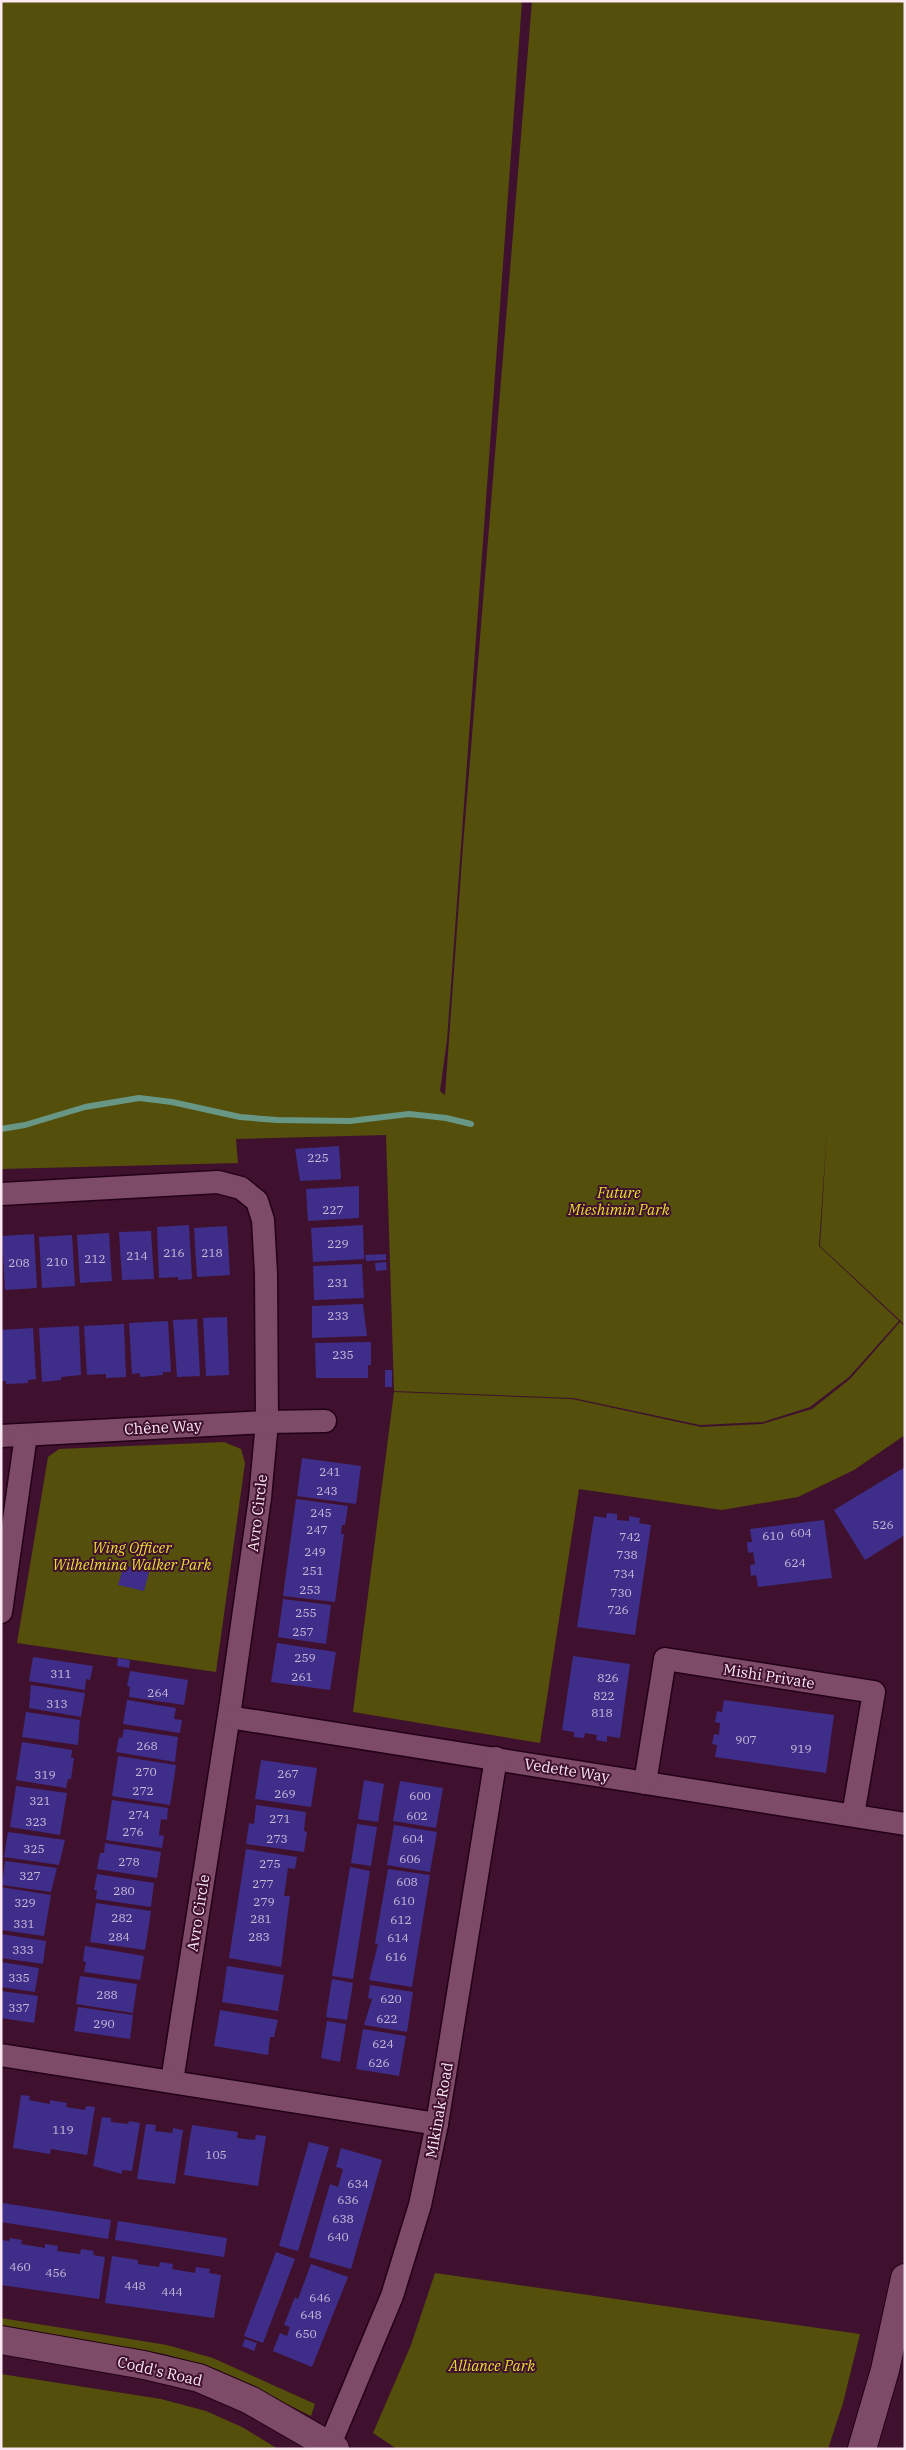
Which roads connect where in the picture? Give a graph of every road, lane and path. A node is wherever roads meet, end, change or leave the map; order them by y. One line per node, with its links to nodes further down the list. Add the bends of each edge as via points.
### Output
1 (1, 1194): 3 (street, Avro Circle, via 218,1182 241,1188 257,1201 263,1220 266,1274)
2 (325, 1421): 3 (street, Chêne Way)
3 (267, 1422): 4 (street, Chêne Way); 7 (street, Avro Circle, via 260,1498)
4 (26, 1435): 5 (street, Chêne Way); 6 (street)
5 (1, 1436)
6 (1, 1612)
7 (229, 1717): 8 (street, Vedette Way); 13 (street, Avro Circle)
8 (496, 1758): 9 (street, Vedette Way); 14 (street, Mikinak Road)
9 (645, 1783): 10 (street, Vedette Way); 10 (street, Mishi Private, via 665,1659 874,1692)
10 (853, 1815): 11 (street, Vedette Way)
11 (905, 1824)
12 (1, 2054): 13 (street)
13 (172, 2081): 14 (street)
14 (437, 2124): 17 (street, Mikinak Road, via 420,2206 401,2269)
15 (905, 2278): 18 (street, via 885,2370)
16 (1, 2340): 17 (street, Codd's Road, via 191,2376 250,2400)
17 (331, 2448)
18 (862, 2449)

